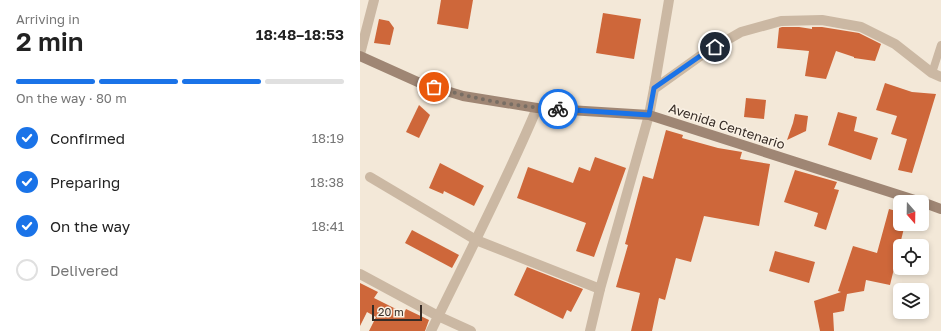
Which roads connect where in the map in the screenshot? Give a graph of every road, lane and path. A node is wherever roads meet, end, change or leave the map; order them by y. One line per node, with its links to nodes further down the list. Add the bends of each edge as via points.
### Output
1 (374, 0): 4 (street)
2 (669, 0): 6 (street)
3 (941, 45): 5 (lane)
4 (360, 55): 7 (main road, Avenida Centenario, via 420,83 463,96)
5 (936, 75): 6 (street, via 895,44 861,28 822,20 782,21 741,32 703,54)
6 (654, 88): 8 (street)
7 (537, 108): 8 (main road, Avenida Centenario); 13 (street)
8 (649, 115): 10 (main road, Avenida Centenario); 15 (street)
9 (370, 177): 13 (street)
10 (900, 195)
11 (929, 205): 12 (main road, Avenida Centenario)
12 (941, 209)
13 (476, 240): 15 (street); 16 (street)
14 (360, 274): 16 (street)
15 (600, 289): 19 (street)
16 (438, 316): 17 (street); 18 (street)
17 (431, 331)
18 (471, 331)
19 (590, 331)

